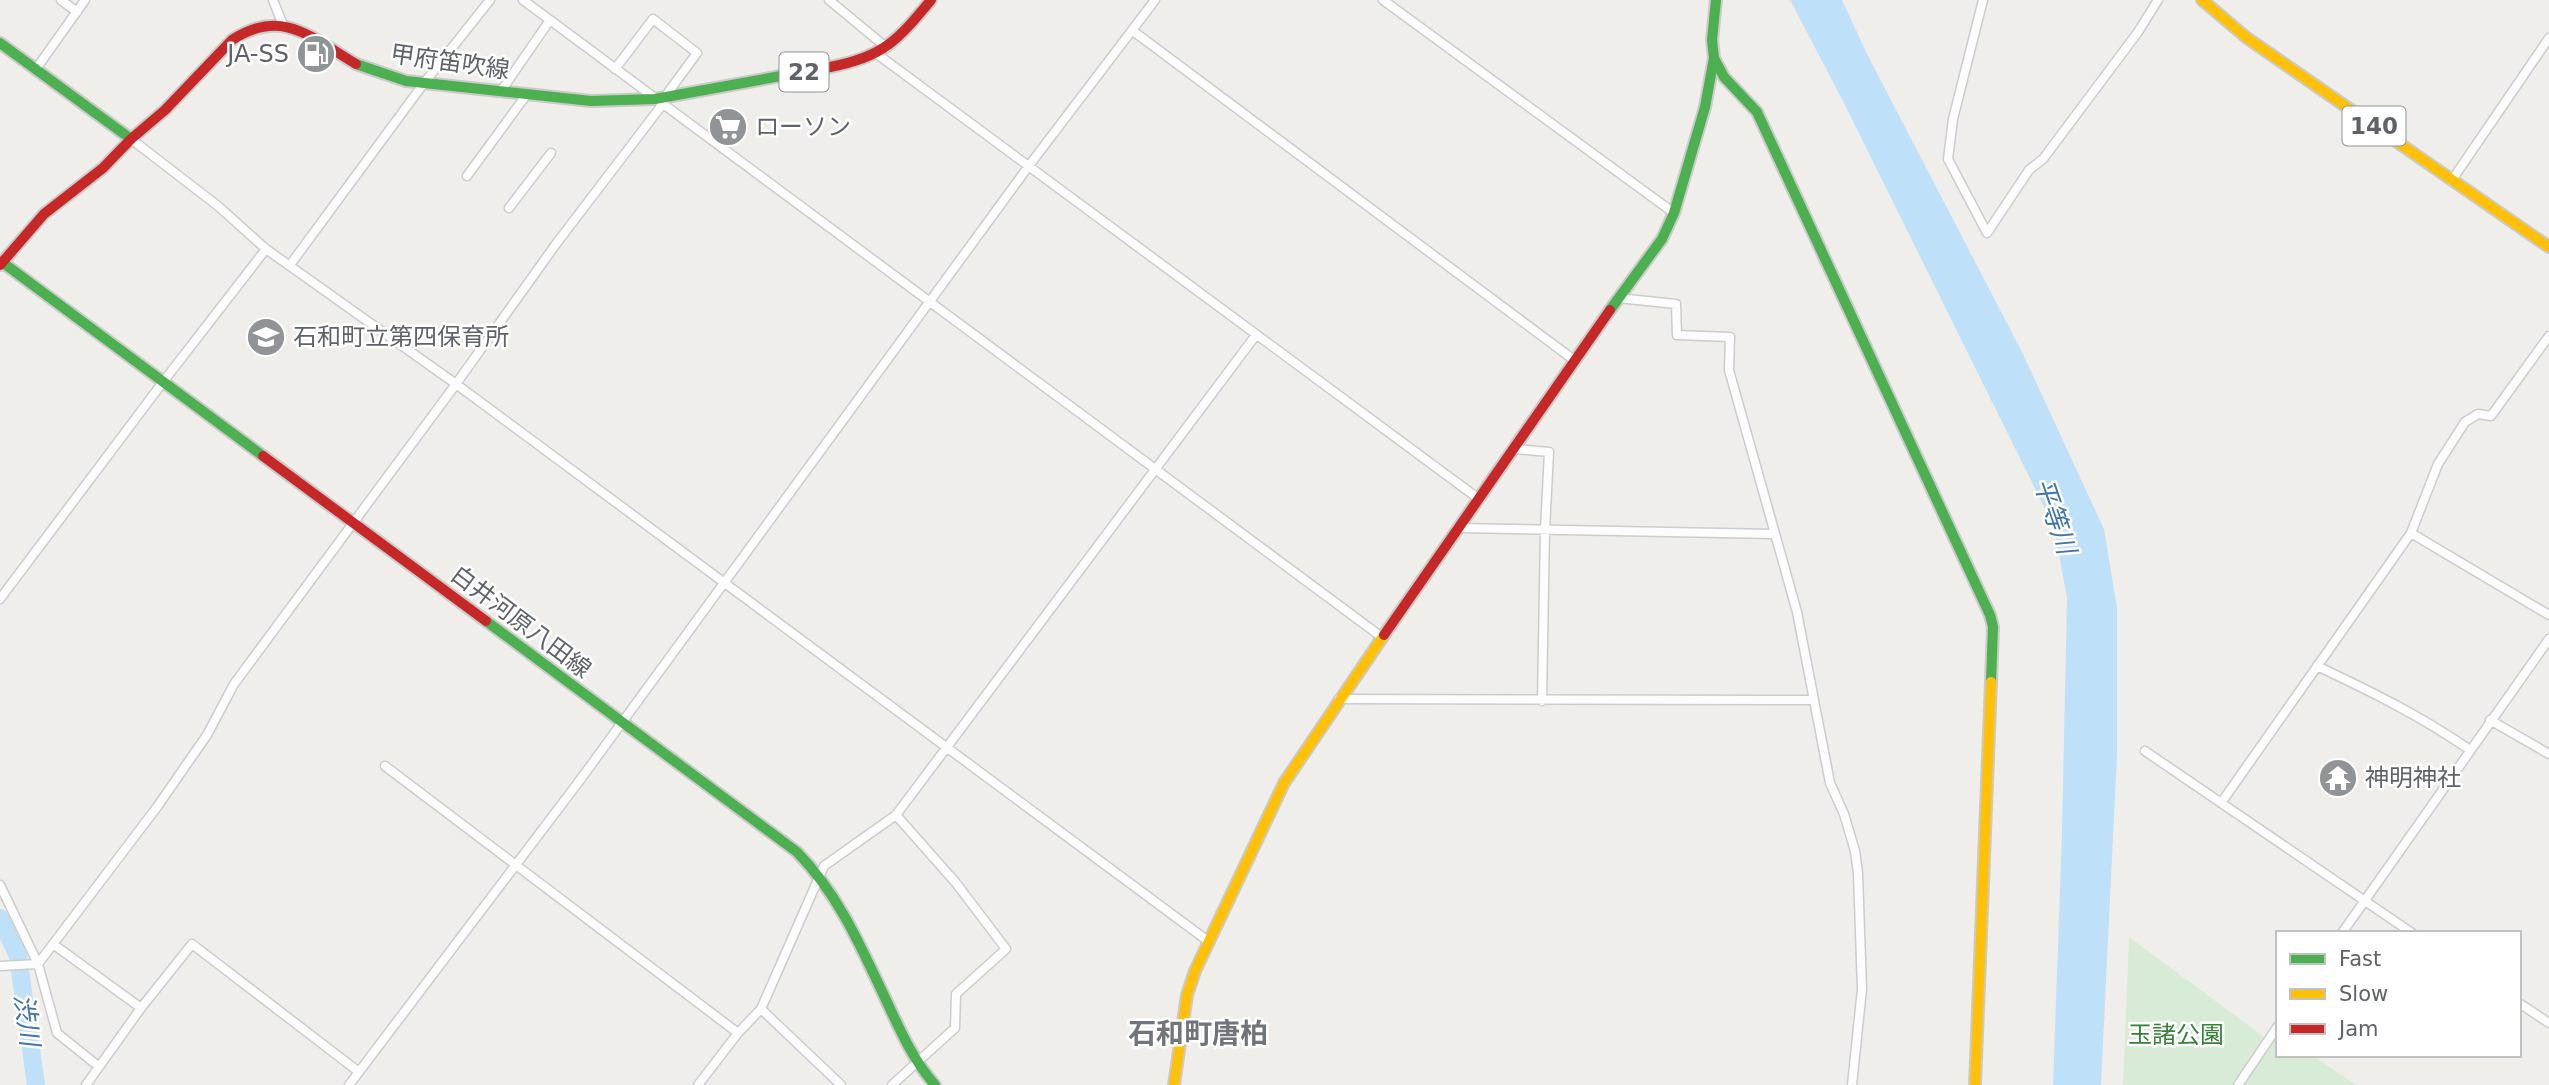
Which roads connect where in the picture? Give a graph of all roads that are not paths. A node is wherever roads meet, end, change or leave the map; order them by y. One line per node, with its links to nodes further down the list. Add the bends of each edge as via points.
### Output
1 (61, 0): 14 (street)
2 (85, 0): 14 (street)
3 (273, 0): 16 (street)
4 (490, 0): 24 (street)
5 (523, 0): 15 (street)
6 (830, 0): 20 (street)
7 (931, 0): 20 (main road, 甲府笛吹線 / 22)
8 (1155, 0): 17 (street)
9 (1383, 0): 34 (street)
10 (1716, 0): 21 (main road)
11 (1983, 0): 12 (street, via 1952,119 1948,159 1987,233)
12 (2158, 0)
13 (2202, 0): 32 (main road, 140, via 2247,38)
14 (77, 12): 22 (street)
15 (550, 20): 23 (street); 25 (street)
16 (283, 25): 24 (main road, 甲府笛吹線 / 22, via 356,64); 28 (main road, via 257,27 232,40)
17 (1133, 31): 30 (street); 43 (street)
18 (2549, 38): 32 (street)
19 (0, 43): 22 (main road)
20 (882, 51): 27 (main road, 甲府笛吹線 / 22, via 831,67); 30 (street)
21 (1714, 58): 34 (main road, via 1705,107); 99 (main road, via 1724,77 1757,112 1990,615)
22 (36, 69): 28 (main road)
23 (615, 69): 27 (street); 27 (street, via 653,19 697,52)
24 (424, 83): 25 (main road, 甲府笛吹線 / 22); 38 (street)
25 (501, 91): 26 (main road, 甲府笛吹線 / 22)
26 (527, 94): 27 (main road, 甲府笛吹線 / 22, via 591,101); 31 (street)
27 (660, 100): 40 (street); 45 (street)
28 (131, 139): 36 (street); 37 (main road, via 44,214)
29 (551, 153): 33 (street)
30 (1028, 167): 40 (street); 41 (street)
31 (467, 176)
32 (2452, 180): 35 (main road, 140)
33 (509, 208)
34 (1674, 213): 39 (main road, via 1662,239)
35 (2549, 247)
36 (266, 249): 38 (street); 44 (street)
37 (1, 264): 44 (main road, 白井河原八田線)
38 (290, 265): 45 (street)
39 (1618, 298): 43 (main road); 53 (street, via 1676,304 1677,335 1730,337 1730,370)
40 (930, 302): 47 (street); 54 (street)
41 (1256, 335): 47 (street); 48 (street)
42 (2549, 336): 52 (street, via 2491,416 2478,414 2465,422 2438,464)
43 (1574, 360): 46 (main road)
44 (163, 382): 49 (main road, 白井河原八田線); 55 (street)
45 (456, 384): 49 (street); 54 (street)
46 (1515, 449): 48 (main road); 51 (street, via 1549,452)
47 (1154, 470): 57 (street); 65 (street)
48 (1479, 499): 50 (main road)
49 (352, 522): 64 (main road, 白井河原八田線); 79 (street, via 234,684 207,735 157,807)
50 (1459, 528): 51 (street); 57 (main road)
51 (1545, 530): 53 (street); 62 (street)
52 (2411, 533): 56 (street); 59 (street)
53 (1774, 534): 61 (street, via 1797,612)
54 (724, 583): 64 (street); 65 (street)
55 (0, 599)
56 (2549, 615)
57 (1383, 638): 60 (main road)
58 (2549, 639): 63 (street)
59 (2317, 666): 66 (street, via 2393,702); 70 (street)
60 (1339, 699): 62 (street); 78 (main road, via 1284,783)
61 (1814, 700): 62 (street); 98 (street, via 1830,783 1850,834 1858,873 1862,989)
62 (1542, 701)
63 (2490, 720): 66 (street); 67 (street)
64 (621, 721): 72 (street); 73 (main road, 白井河原八田線, via 797,852)
65 (948, 747): 71 (street); 78 (street)
66 (2470, 750): 75 (street)
67 (2548, 750)
68 (2145, 751): 70 (street)
69 (385, 766): 72 (street)
70 (2221, 803): 75 (street)
71 (896, 814): 73 (street, via 824,866); 88 (street, via 1006,949 956,994 955,1028)
72 (515, 865): 87 (street); 90 (street)
73 (820, 876): 84 (street); 88 (main road, 白井河原八田線, via 852,929)
74 (0, 885): 80 (street)
75 (2364, 901): 76 (street); 77 (street)
76 (2343, 931)
77 (2409, 931)
78 (1208, 941): 97 (main road, via 1187,995)
79 (53, 944): 80 (street); 83 (street)
80 (38, 964): 81 (street); 89 (street, via 57,1033)
81 (3, 965)
82 (2521, 1004): 85 (street)
83 (141, 1009): 89 (street); 90 (street, via 192,944)
84 (761, 1009): 87 (street); 94 (street)
85 (2549, 1023)
86 (2276, 1029): 100 (street)
87 (738, 1032): 93 (street)
88 (917, 1062): 95 (street); 96 (main road, 白井河原八田線)
89 (98, 1066): 91 (street)
90 (359, 1072): 92 (street)
91 (86, 1085)
92 (349, 1085)
93 (698, 1085)
94 (841, 1085)
95 (892, 1085)
96 (934, 1085)
97 (1174, 1085)
98 (1852, 1085)
99 (1975, 1085)
100 (2238, 1085)

